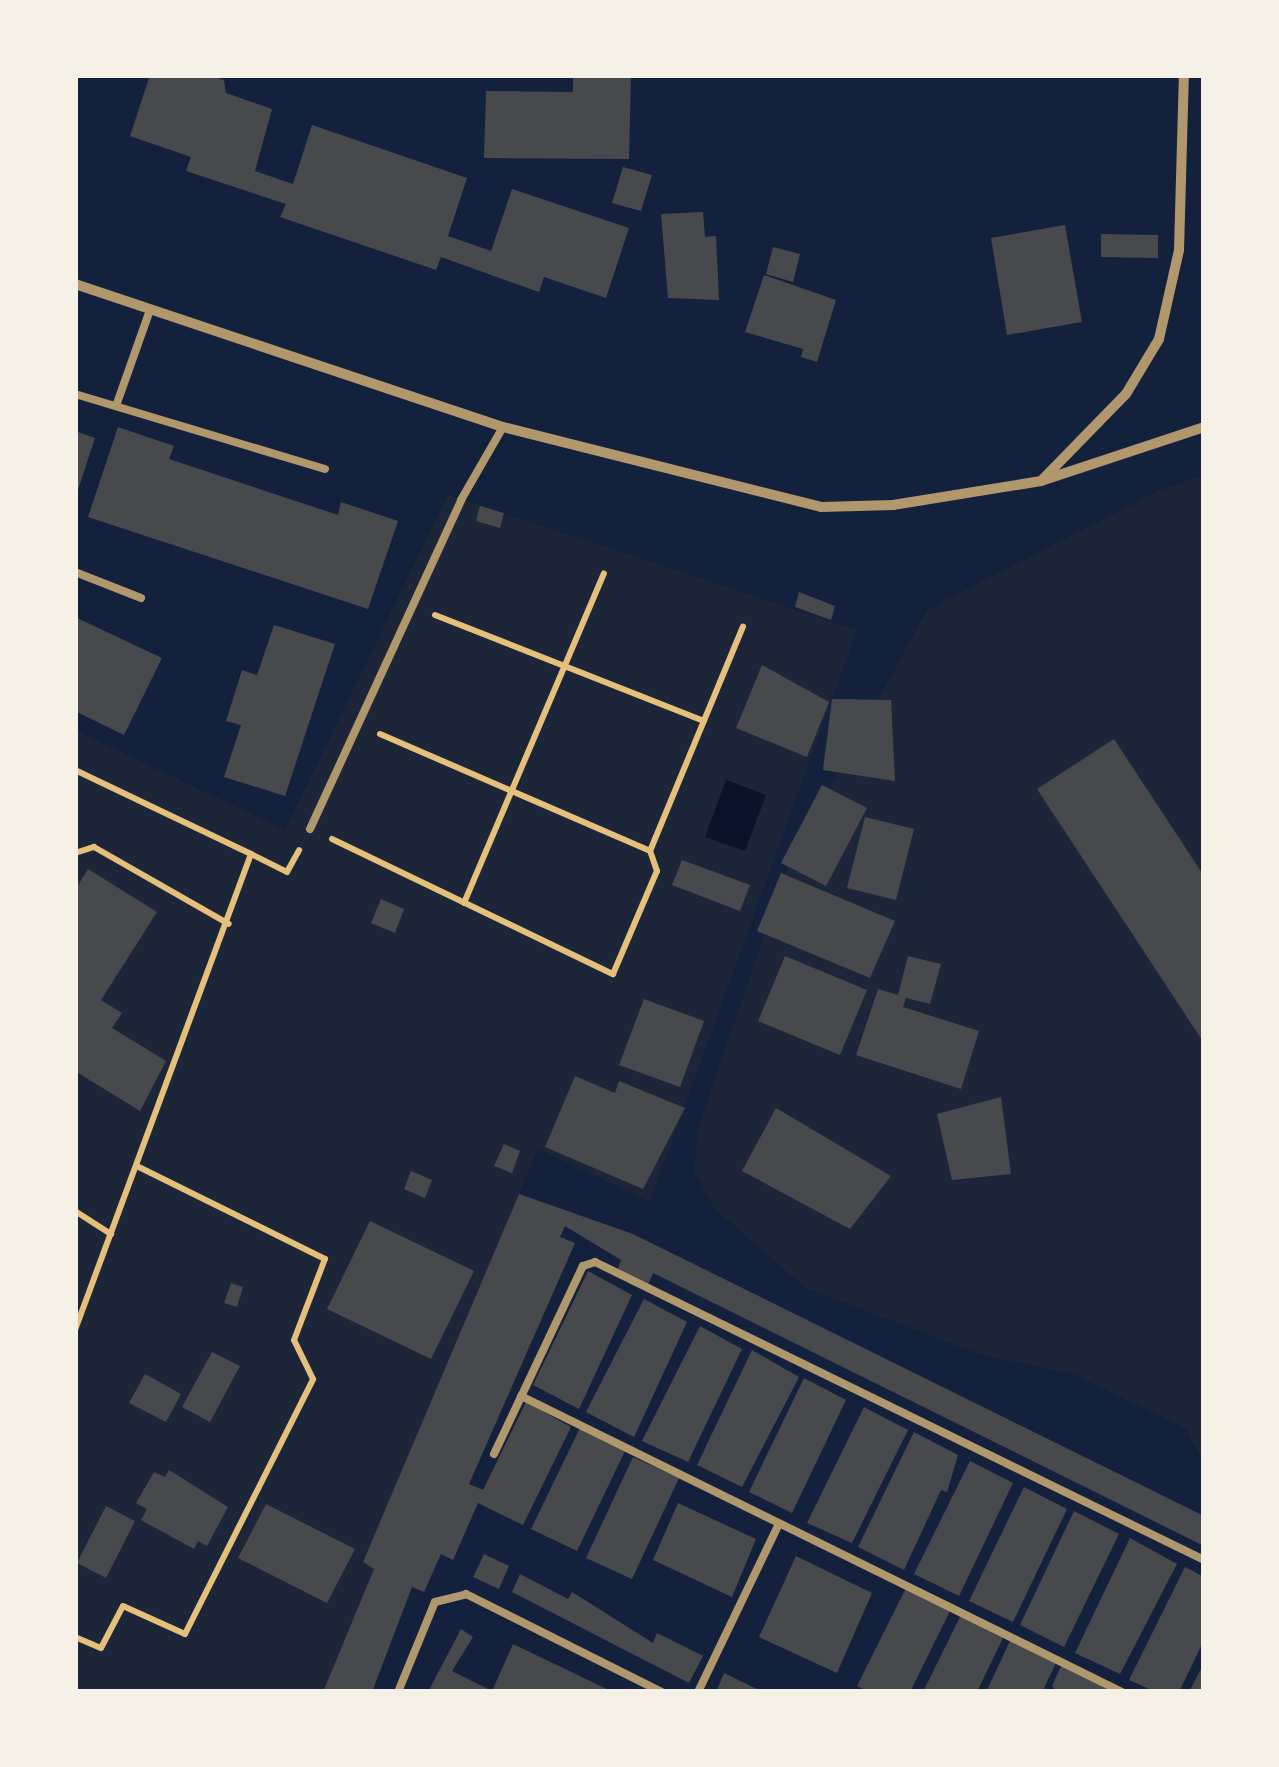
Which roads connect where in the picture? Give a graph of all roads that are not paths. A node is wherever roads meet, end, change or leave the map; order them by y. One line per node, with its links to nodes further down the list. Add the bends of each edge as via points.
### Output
1 (1184, 75): 9 (street, via 1179,250 1159,338 1126,394)
2 (75, 284): 3 (street)
3 (150, 310): 5 (lane); 6 (street)
4 (75, 394): 5 (lane)
5 (116, 406): 8 (lane)
6 (503, 426): 9 (street, via 821,507 892,505); 12 (lane)
7 (1204, 427): 9 (street)
8 (325, 470)
9 (1041, 481)
10 (75, 572): 11 (lane)
11 (141, 598)
12 (310, 829)
13 (521, 1396): 14 (lane); 15 (lane); 16 (lane, via 583,1266 595,1262)
14 (494, 1454)
15 (779, 1524): 19 (lane); 20 (lane)
16 (1204, 1560)
17 (398, 1692): 18 (lane, via 436,1602 466,1594)
18 (662, 1692)
19 (698, 1692)
20 (1122, 1692)

